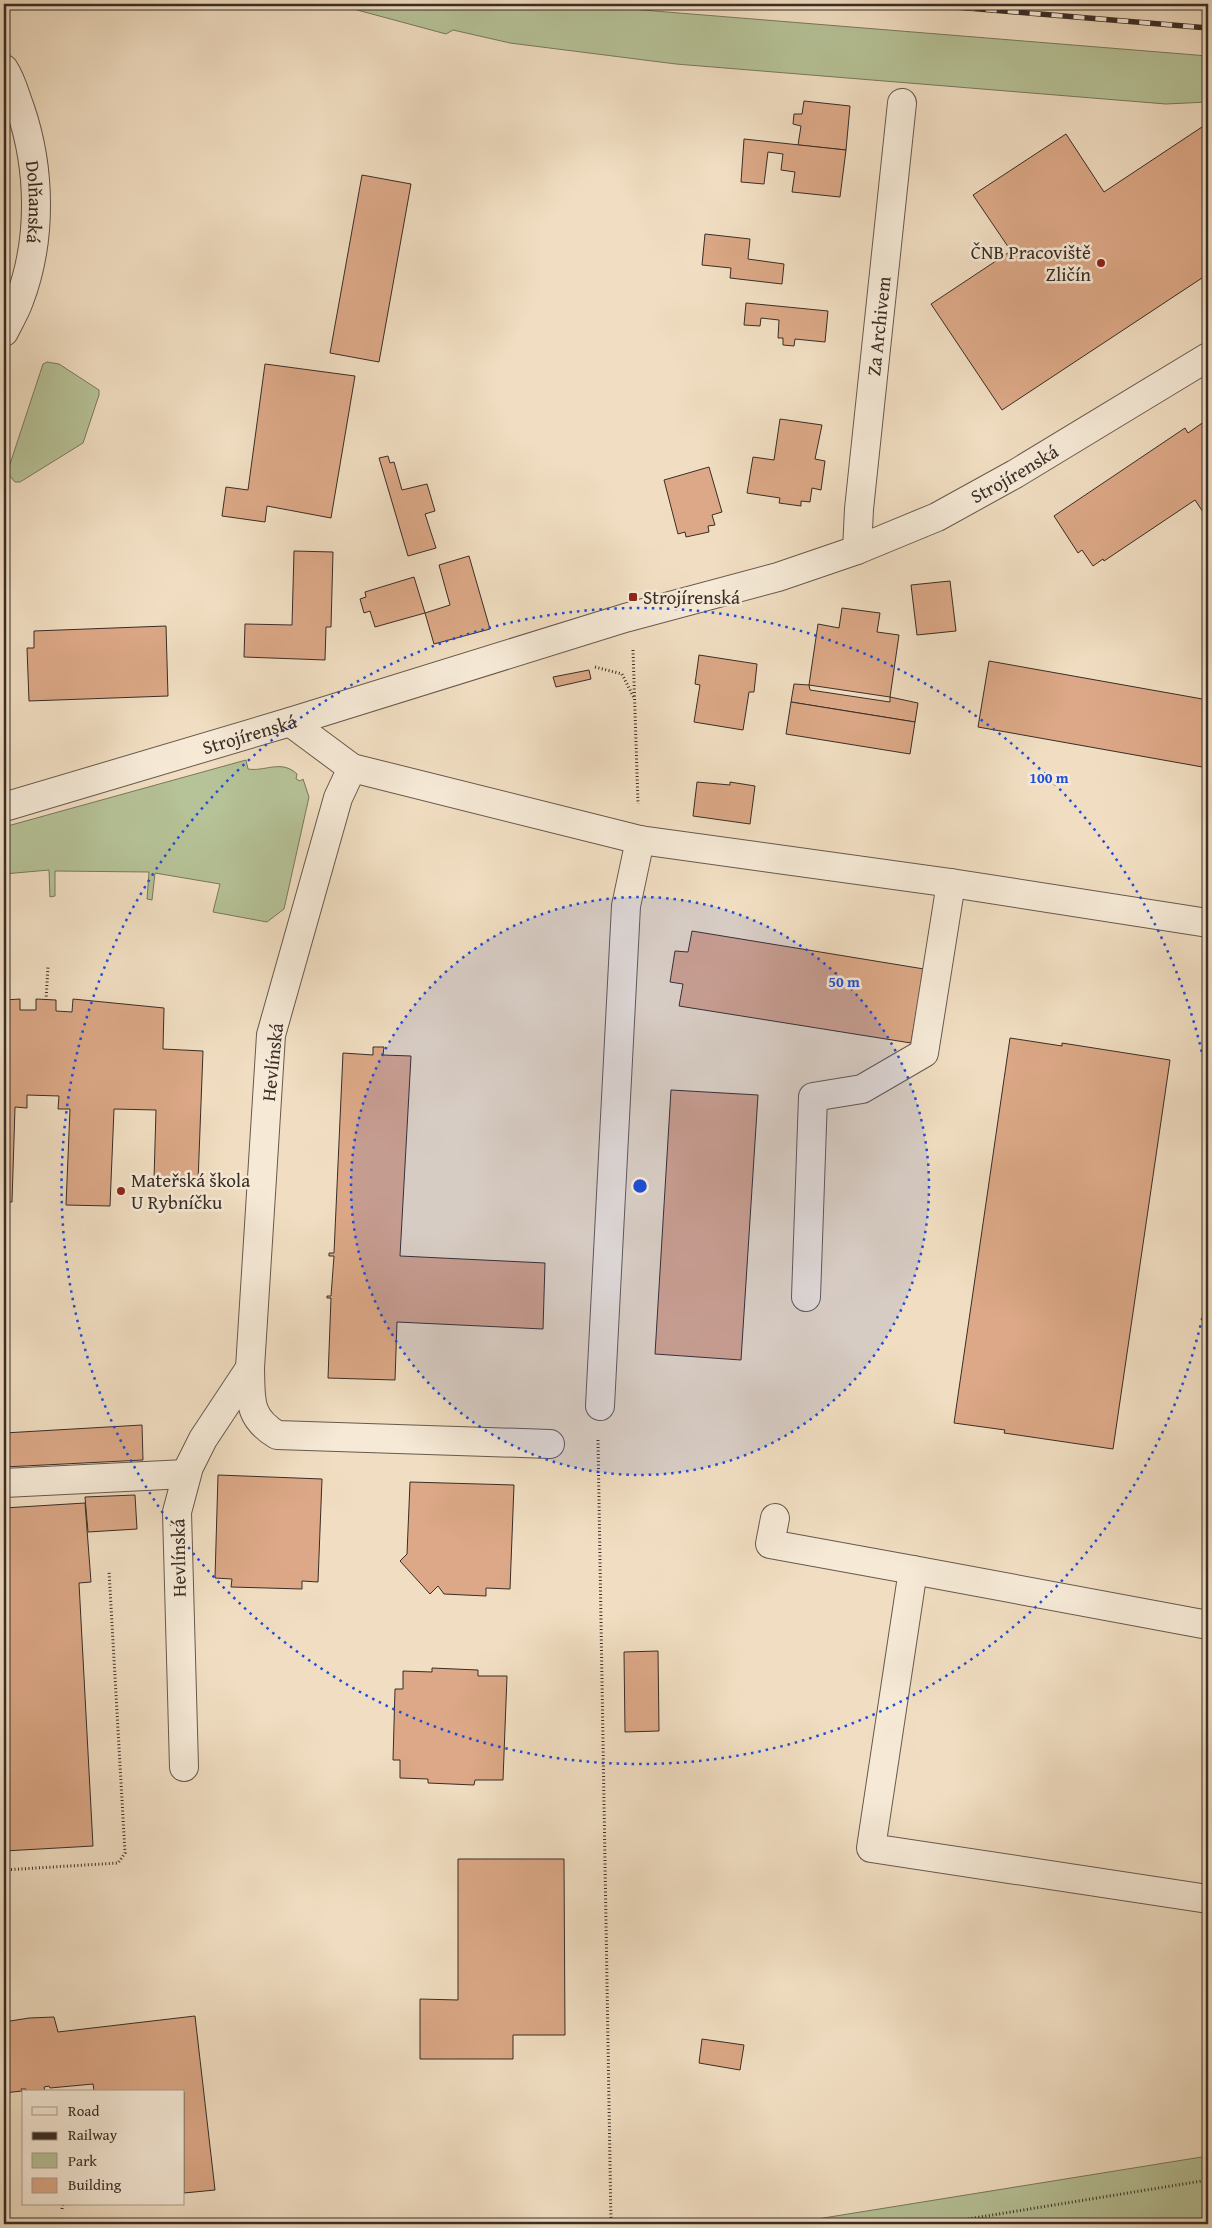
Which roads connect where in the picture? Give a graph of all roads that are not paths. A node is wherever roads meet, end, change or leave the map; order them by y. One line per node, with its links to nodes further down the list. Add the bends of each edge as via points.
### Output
1 (4, 70): 3 (street, Dolňanská, via 24,120 34,167 36,215 30,262 19,301)
2 (902, 103): 5 (street, Za Archivem)
3 (4, 332)
4 (1208, 357): 5 (street, Strojírenská, via 1015,474 936,517)
5 (857, 550): 6 (street, Strojírenská, via 778,577 625,618)
6 (290, 722): 7 (street); 8 (street, Strojírenská)
7 (352, 768): 9 (street); 13 (street, Hevlínská, via 338,798 271,1035)
8 (4, 808)
9 (640, 840): 10 (street); 14 (street, via 626,906)
10 (951, 883): 11 (street); 12 (street, via 924,1053 862,1089 813,1097)
11 (1208, 923)
12 (806, 1297)
13 (250, 1368): 15 (street, Hevlínská, via 251,1406 262,1424 277,1434); 16 (street, Hevlínská, via 203,1439)
14 (600, 1406)
15 (550, 1444)
16 (186, 1474): 17 (street); 21 (street, Hevlínská, via 176,1512)
17 (4, 1484)
18 (775, 1518): 19 (street, via 770,1544)
19 (914, 1570): 20 (street); 22 (street, via 871,1848)
20 (1208, 1625)
21 (184, 1767)
22 (1208, 1899)

